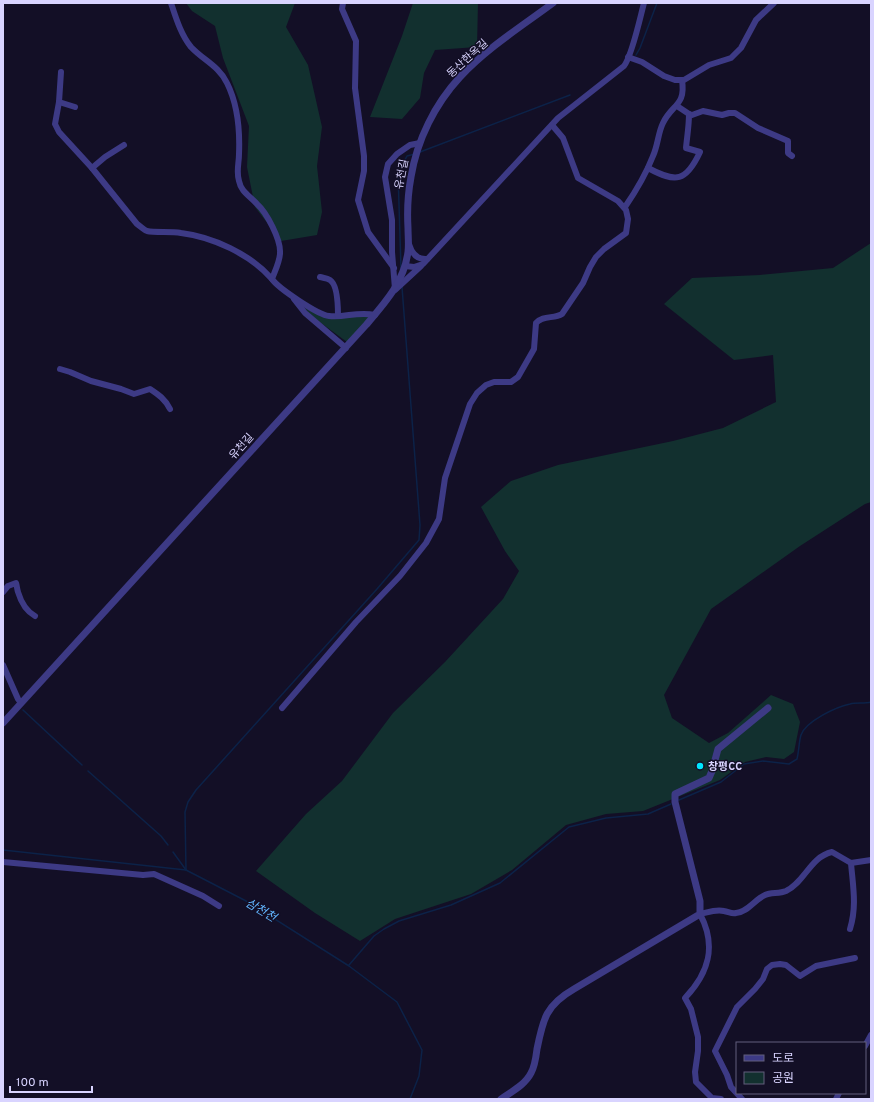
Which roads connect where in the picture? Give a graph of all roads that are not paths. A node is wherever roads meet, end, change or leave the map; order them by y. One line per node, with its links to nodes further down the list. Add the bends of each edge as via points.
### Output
1 (171, 3): 25 (street, via 186,39 194,50 221,73 231,92 239,123 240,186 266,216 279,248 280,254)
2 (343, 3): 23 (street, via 342,9 356,41 355,88 364,156 364,171 358,200 368,232)
3 (553, 3): 15 (street, 동산한옥길, via 460,76 432,116)
4 (644, 3): 6 (street)
5 (774, 3): 8 (street, via 758,17 740,48 731,58 709,65 688,79)
6 (628, 58): 8 (street, via 642,62 664,76); 13 (street, via 624,66)
7 (61, 72): 9 (street)
8 (682, 80): 10 (street, via 683,95)
9 (59, 102): 11 (street); 17 (street, via 56,124 59,132)
10 (677, 106): 12 (street); 18 (street, via 662,125)
11 (75, 107)
12 (689, 114): 16 (street, via 703,111 722,115 735,113 758,128 788,141 788,152); 18 (street, via 686,148 700,152 691,169 686,174 674,178)
13 (552, 125): 19 (street, via 563,138 578,178); 21 (street)
14 (124, 145): 17 (street)
15 (420, 146): 20 (street, 유천길, via 409,191); 23 (street, via 410,145 397,154 388,164 385,177 392,220)
16 (792, 156)
17 (92, 168): 25 (street, via 137,224 146,231 178,232 209,240 248,259)
18 (648, 168): 19 (street)
19 (625, 207): 37 (street, via 628,219 625,235 596,257 583,283 562,314 541,319 536,323 534,348 518,377 511,382 490,383 473,398 466,411 458,442 447,469 439,519 426,543 400,576 356,622)
20 (409, 243): 21 (street, via 416,256); 22 (street, 유천길)
21 (425, 261): 22 (street, via 414,267); 26 (street)
22 (405, 266): 26 (street, 유천길)
23 (394, 268): 26 (street)
24 (320, 277): 29 (street, via 333,282 337,294)
25 (272, 279): 27 (street)
26 (395, 290): 28 (street, 유천길)
27 (291, 294): 29 (street, via 321,314); 30 (street, via 305,313)
28 (375, 315): 29 (street, via 364,313); 30 (street, 유천길)
29 (338, 316)
30 (346, 348): 36 (street, 유천길)
31 (60, 369): 32 (street, via 134,394 150,390 160,395)
32 (170, 409)
33 (3, 592): 34 (street, via 8,586 16,583 25,607)
34 (35, 616)
35 (3, 664): 36 (street)
36 (21, 703): 39 (street, 유천길)
37 (282, 708)
38 (768, 708): 44 (street, via 718,749 709,778 675,794 700,901)
39 (3, 723)
40 (871, 860): 42 (street)
41 (3, 862): 43 (street, via 154,874)
42 (851, 863): 44 (street, via 832,852 824,854 795,884 785,891 764,895 742,912 734,914 713,910); 45 (street, via 855,896 854,916)
43 (219, 906)
44 (700, 914): 50 (street, via 556,1001 543,1022 531,1074); 51 (street, via 706,926 708,961 696,986 685,998 691,1009 698,1036 696,1082 712,1098)
45 (850, 929)
46 (855, 958): 49 (street, via 816,966 800,976 786,965 780,964 767,969 763,979 737,1007 715,1051)
47 (871, 1035): 48 (street)
48 (866, 1044)
49 (736, 1092)
50 (501, 1099)
51 (721, 1099)

